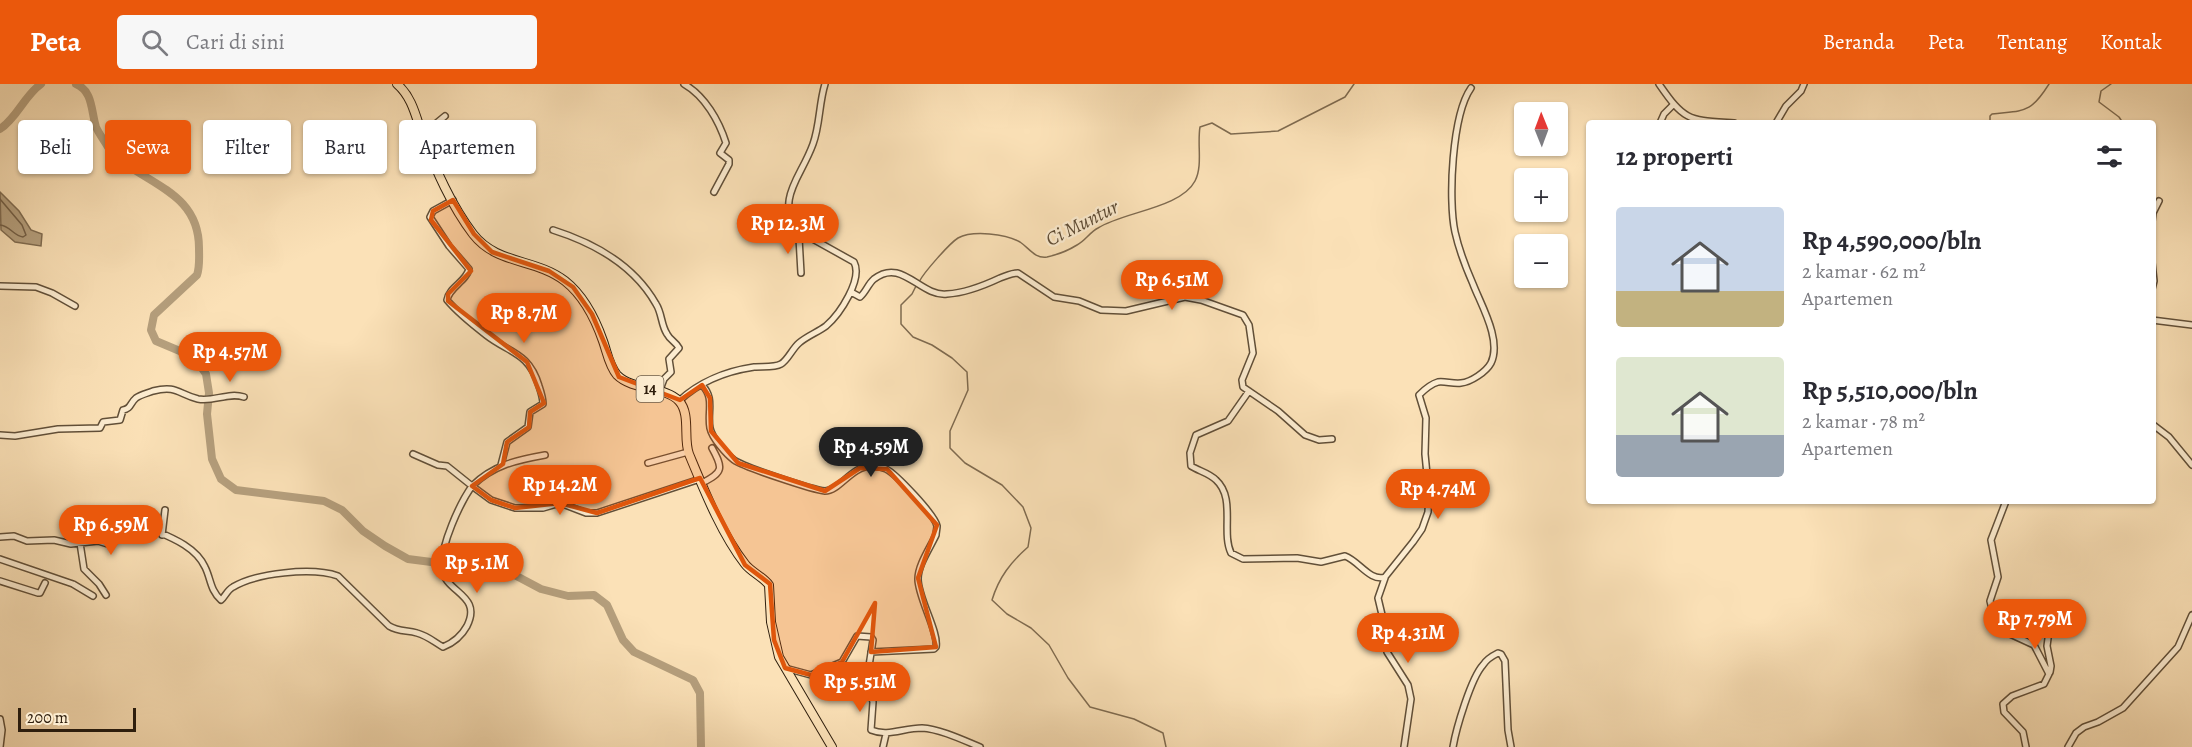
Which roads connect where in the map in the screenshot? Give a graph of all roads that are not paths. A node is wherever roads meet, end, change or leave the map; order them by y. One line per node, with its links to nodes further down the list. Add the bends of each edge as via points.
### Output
1 (397, 84): 9 (highway, 14, via 410,101)
2 (684, 84): 15 (street, via 700,97 718,122 726,143 720,153 729,164)
3 (825, 84): 20 (street, via 814,143 789,195 792,223)
4 (1659, 84): 7 (street)
5 (1804, 84): 13 (street)
6 (1471, 88): 50 (street, via 1457,126 1453,220 1464,260 1490,322 1493,353 1478,376 1461,383 1438,382 1419,395 1426,418 1428,512 1418,536)
7 (1673, 105): 11 (street); 12 (street, via 1689,117)
8 (445, 116): 10 (street)
9 (417, 120)
10 (440, 120)
11 (1661, 120)
12 (1712, 120)
13 (1778, 120)
14 (441, 174): 16 (highway, 14)
15 (714, 192)
16 (453, 200): 28 (highway, 14, via 474,234 492,252 549,271 573,287 592,314 614,372 624,381); 40 (street, via 430,217 469,269 447,300 487,336 527,362 543,400 530,412 528,427 507,442)
17 (2159, 201): 18 (street)
18 (2156, 208)
19 (553, 230): 28 (street, via 586,241 617,261 647,288 668,336 679,348 669,359 671,372)
20 (799, 238): 21 (street); 23 (street, via 811,238 854,262 857,271)
21 (801, 273)
22 (0, 286): 24 (street, via 36,287)
23 (851, 292): 27 (street, via 832,320 797,345 780,364 735,371); 29 (street, via 860,297 884,273 902,273 931,292 944,295 967,292 1018,273 1054,297 1101,310 1126,311 1185,297 1201,300 1248,319 1253,353 1242,383)
24 (75, 306)
25 (2156, 320): 26 (street)
26 (2192, 325)
27 (702, 385): 31 (street); 57 (street, via 710,398 711,432 738,463 825,491 860,468 882,467 899,479 935,522 936,535 918,578 936,647)
28 (659, 392): 31 (highway, 14)
29 (1249, 392): 34 (street, via 1305,435); 50 (street, via 1228,421 1196,435 1189,457 1191,465 1221,486 1231,553 1243,559 1297,558 1321,562 1345,556 1373,576)
30 (244, 397): 33 (street, via 200,399 175,389 155,391 136,398 122,411 120,420 103,422 100,428)
31 (679, 402): 36 (highway, 14)
32 (2156, 427): 41 (street)
33 (0, 435)
34 (1332, 439)
35 (712, 448): 42 (street, via 720,470)
36 (688, 452): 39 (street); 42 (highway, 14)
37 (413, 454): 43 (street, via 447,466)
38 (545, 455): 40 (street)
39 (648, 463)
40 (501, 465): 43 (street)
41 (2192, 465)
42 (701, 481): 43 (street, via 597,513 560,503 543,508 514,508 491,500); 58 (highway, 14, via 745,565 769,585 774,640)
43 (472, 486): 46 (street, via 462,500 442,568 450,584 467,599 470,618 462,634 443,647 421,634 389,626 338,576 329,573 283,572 243,582 221,600 213,591 199,556)
44 (2005, 504): 59 (street, via 1991,540 1998,577 1990,598 1992,609 1997,628 2034,645)
45 (165, 510): 46 (street)
46 (162, 535): 48 (street, via 146,527 118,537 112,544)
47 (0, 537): 48 (street)
48 (80, 543): 54 (street, via 84,569)
49 (0, 559): 53 (street, via 73,584)
50 (1385, 577): 66 (street, via 1378,598 1386,649 1408,685 1411,699)
51 (0, 581): 52 (street, via 38,593)
52 (45, 583)
53 (93, 596)
54 (106, 596)
55 (2192, 615): 70 (street, via 2178,647 2123,708 2084,727)
56 (2032, 624): 59 (street, via 2049,631)
57 (871, 651): 58 (street, via 872,638 860,635 842,662 813,674); 61 (street, via 867,679 873,702 870,729)
58 (785, 669): 63 (highway, 14)
59 (2049, 674): 69 (street, via 2044,684 2002,704 2004,712 2023,732)
60 (0, 719): 62 (street)
61 (886, 734): 64 (street); 65 (street, via 925,729)
62 (0, 747)
63 (832, 747)
64 (883, 747)
65 (980, 747)
66 (1404, 747)
67 (1453, 747): 68 (street, via 1479,671 1498,653 1505,661)
68 (1511, 747)
69 (2026, 747)
70 (2068, 747)

